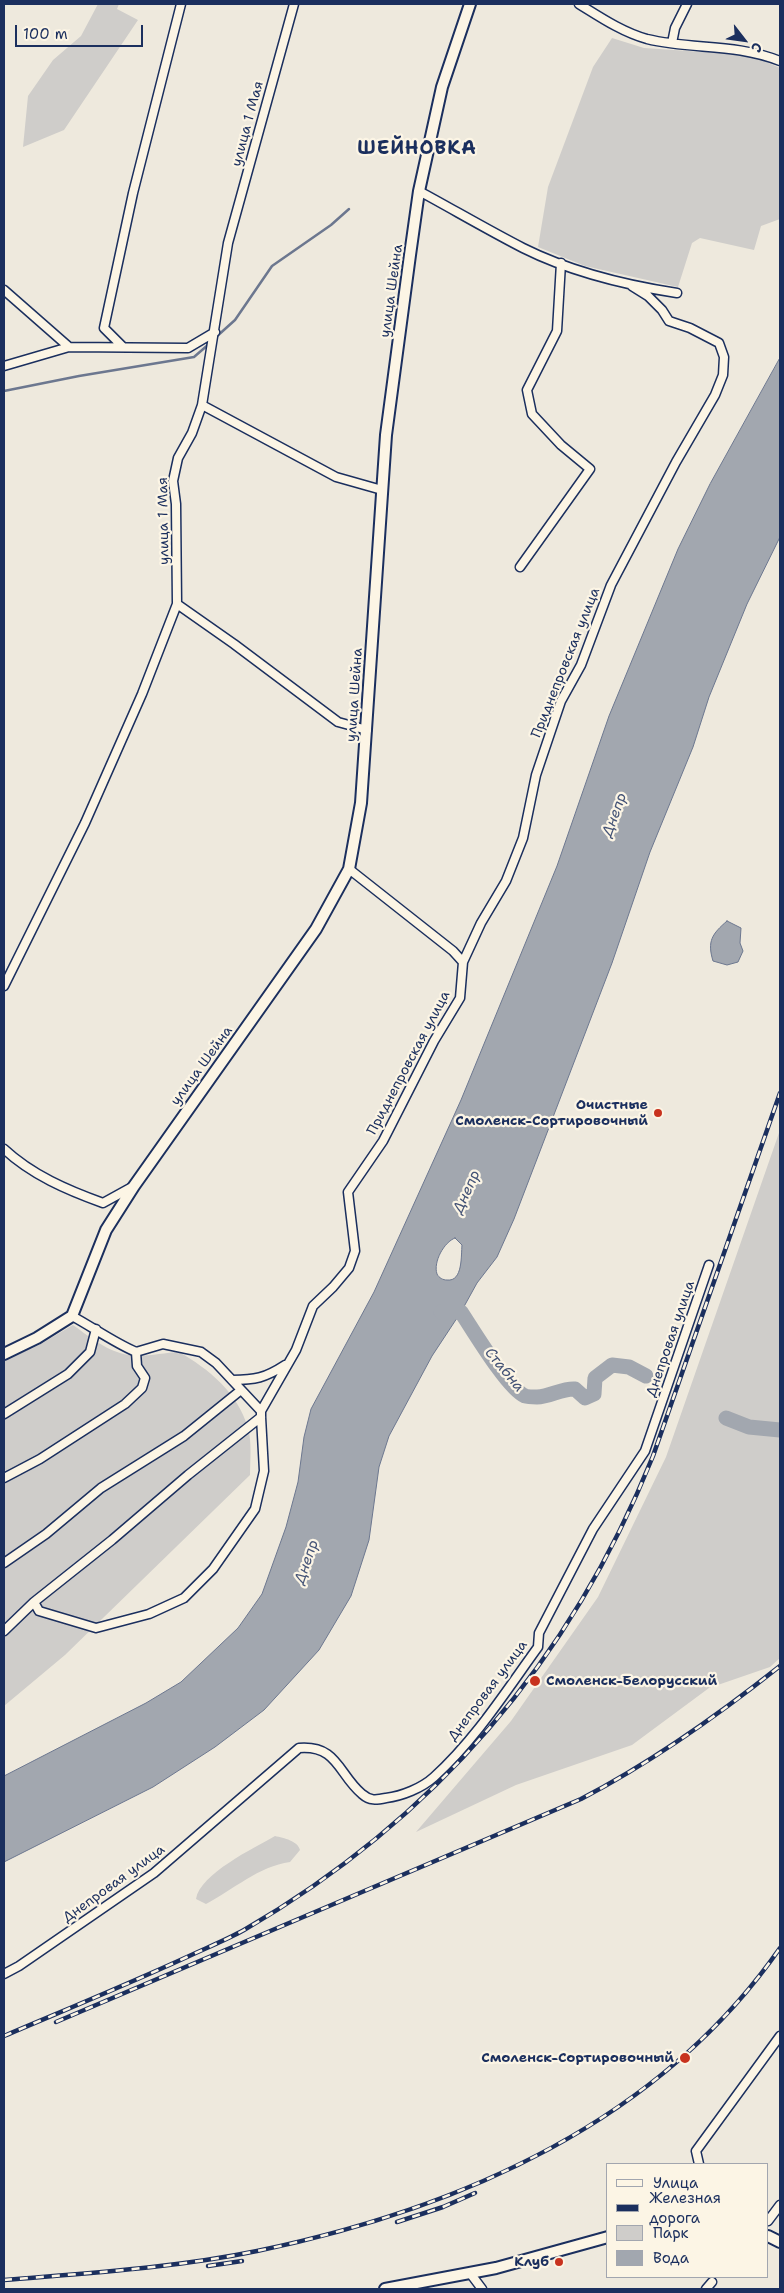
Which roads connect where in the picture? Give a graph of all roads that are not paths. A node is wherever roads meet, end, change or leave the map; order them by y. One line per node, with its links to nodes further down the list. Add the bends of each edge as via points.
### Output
1 (181, 4): 15 (street, via 133,193 104,328)
2 (294, 4): 13 (street, улица 1 Мая, via 228,244)
3 (470, 4): 8 (street, улица Шейна, via 442,87)
4 (578, 4): 6 (street, via 612,25 646,38)
5 (687, 4): 6 (street)
6 (672, 43): 7 (street, via 720,46 758,52)
7 (780, 60)
8 (419, 191): 9 (street, via 525,249); 18 (street, улица Шейна, via 386,435)
9 (561, 263): 10 (street); 19 (street, via 557,331 527,390 532,414 590,470)
10 (632, 286): 12 (street); 23 (street, Приднепровская улица, via 648,296 669,321 719,344 724,357 723,375 716,395 611,584 581,665 561,701 536,775 523,838 506,881)
11 (4, 290): 14 (street)
12 (677, 293)
13 (215, 332): 15 (street, via 188,348); 17 (street, улица 1 Мая)
14 (69, 347): 15 (street); 16 (street)
15 (123, 347)
16 (4, 366)
17 (202, 406): 18 (street, via 336,477); 20 (street, улица 1 Мая, via 178,458 173,481)
18 (382, 490): 21 (street, улица Шейна)
19 (520, 567)
20 (177, 604): 21 (street, via 338,722); 24 (street, улица 1 Мая, via 142,694 85,823)
21 (367, 730): 22 (street, улица Шейна, via 362,804)
22 (349, 869): 23 (street); 26 (street, улица Шейна, via 316,929)
23 (463, 962): 32 (street, Приднепровская улица, via 460,998 434,1041 383,1141 348,1192 355,1251 348,1268 313,1306)
24 (4, 986)
25 (4, 1149): 26 (street, via 14,1159 64,1189 103,1203)
26 (134, 1186): 28 (street, улица Шейна, via 106,1230)
27 (709, 1265): 41 (street, Днепровая улица, via 645,1451 589,1536 539,1633 538,1647 480,1727 433,1778 399,1797 372,1800 361,1794 331,1755 311,1747 299,1748 154,1873)
28 (72, 1316): 29 (street); 31 (street)
29 (96, 1329): 30 (street, via 113,1342); 35 (street, via 90,1352 68,1374)
30 (136, 1352): 33 (street, via 163,1344 201,1352); 37 (street, via 137,1366 145,1378 142,1388 125,1404 40,1459)
31 (4, 1354)
32 (287, 1364): 33 (street, via 269,1376); 36 (street, Приднепровская улица)
33 (232, 1380): 34 (street)
34 (241, 1390): 36 (street); 38 (street, via 184,1436 101,1488 46,1534)
35 (4, 1414)
36 (261, 1414): 39 (street); 39 (street, via 264,1471 255,1509 213,1569 184,1598 149,1614 96,1628 39,1610)
37 (4, 1478)
38 (4, 1563)
39 (34, 1602): 40 (street)
40 (4, 1631)
41 (4, 1974)
42 (780, 2036): 43 (street, via 696,2151)
43 (699, 2163)
44 (780, 2205): 45 (street)
45 (769, 2220)
46 (606, 2238): 47 (street)
47 (470, 2274): 49 (street); 50 (street)
48 (712, 2282): 51 (street)
49 (385, 2289)
50 (482, 2289)
51 (706, 2289)

